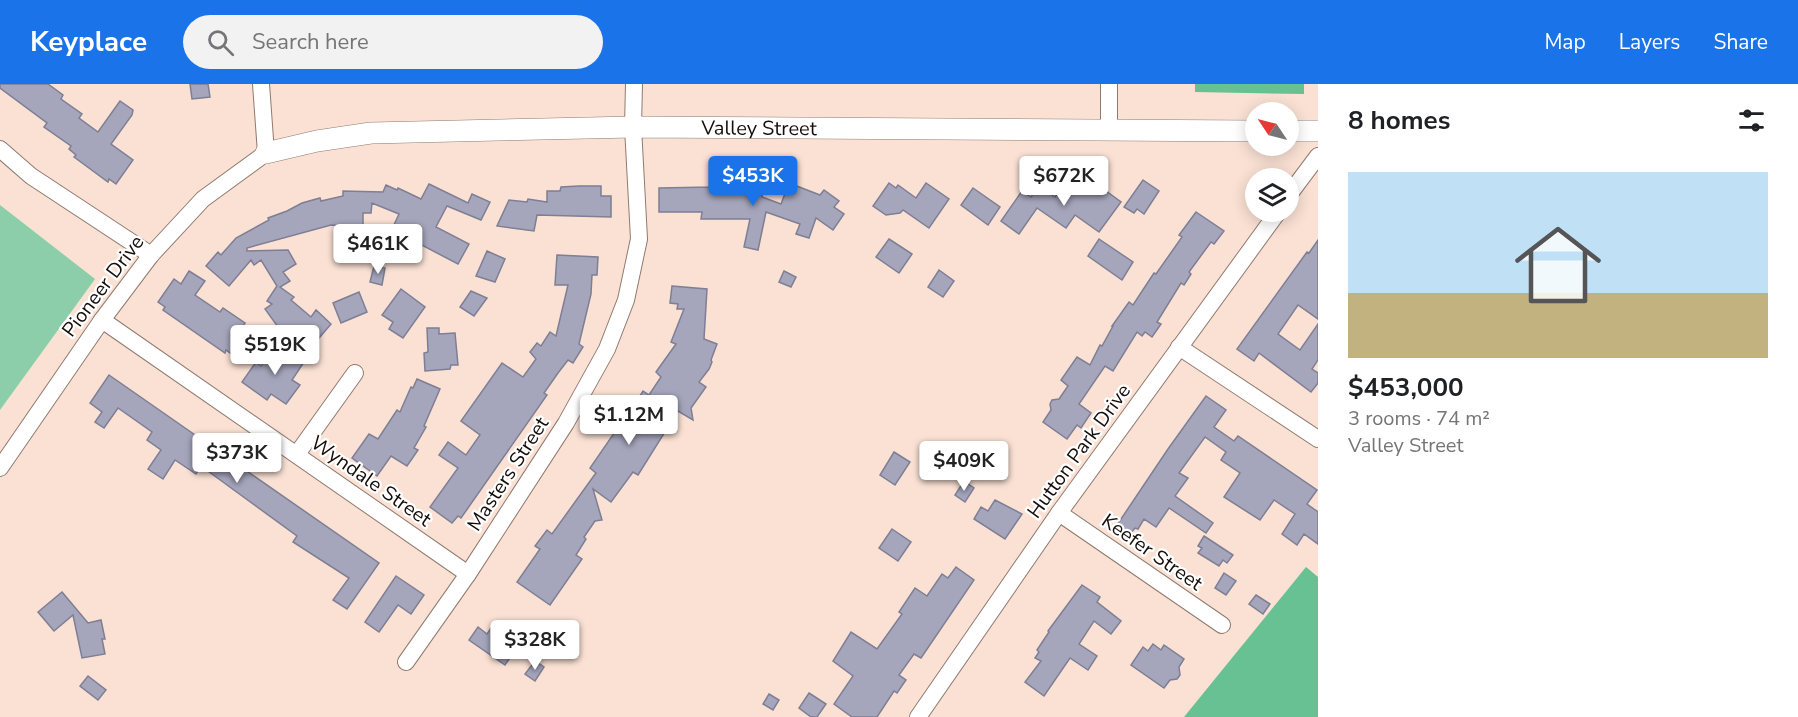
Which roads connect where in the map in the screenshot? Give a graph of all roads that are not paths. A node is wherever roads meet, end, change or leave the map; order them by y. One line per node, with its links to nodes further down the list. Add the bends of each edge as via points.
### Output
1 (261, 84): 10 (street)
2 (634, 84): 4 (street, Masters Street)
3 (1109, 84): 5 (street)
4 (633, 127): 5 (main road, Valley Street); 10 (main road, Valley Street, via 371,133); 22 (street, Masters Street, via 639,239 626,300 607,349 566,423)
5 (1109, 130): 6 (main road, Valley Street)
6 (1245, 131)
7 (1299, 131): 8 (main road)
8 (1318, 131)
9 (0, 149): 14 (street, via 31,176)
10 (266, 153): 14 (street, Pioneer Drive, via 203,199)
11 (1318, 156): 12 (street)
12 (1299, 181)
13 (1271, 222): 16 (street, Hutton Park Drive)
14 (150, 255): 15 (street, Pioneer Drive)
15 (102, 320): 19 (street, Wyndale Street); 20 (street, Pioneer Drive)
16 (1179, 347): 18 (street); 21 (street, Hutton Park Drive)
17 (355, 373): 19 (street)
18 (1318, 439)
19 (297, 454): 22 (street, Wyndale Street)
20 (0, 468)
21 (1059, 513): 23 (street, Keefer Street); 25 (street, Hutton Park Drive)
22 (468, 574): 24 (street, Masters Street)
23 (1222, 625)
24 (406, 662)
25 (918, 717)

